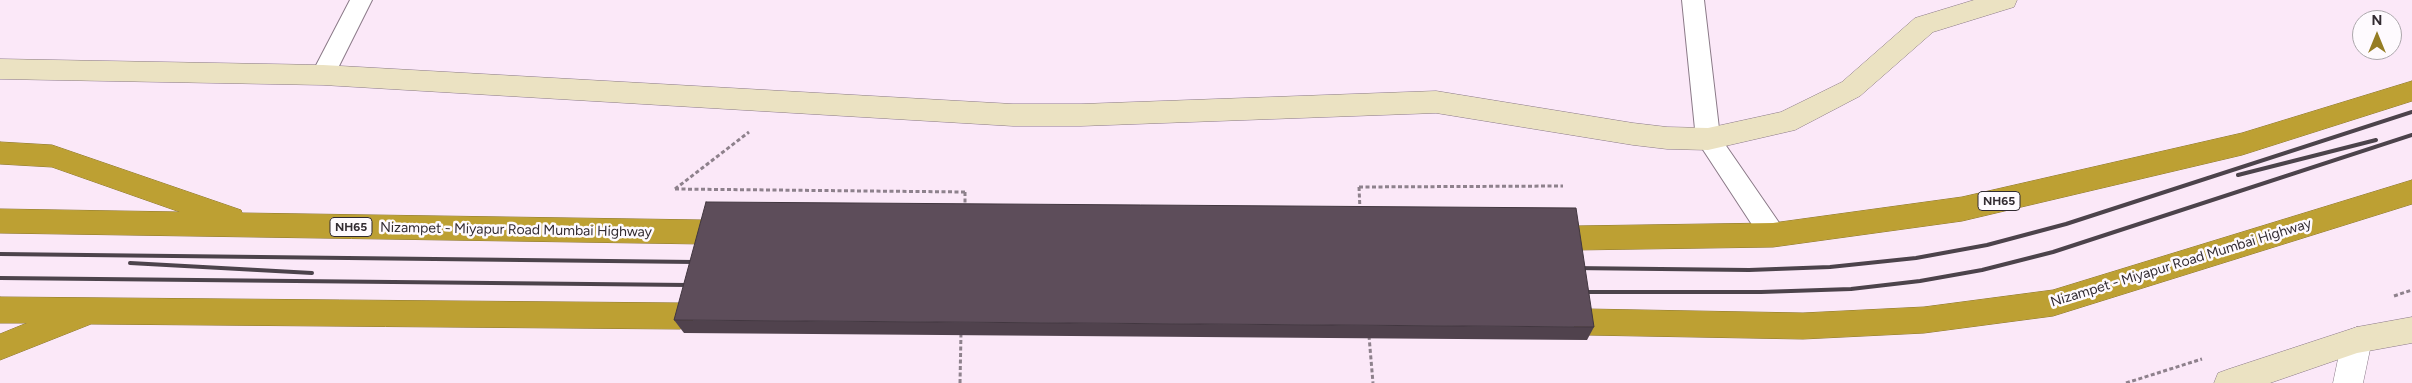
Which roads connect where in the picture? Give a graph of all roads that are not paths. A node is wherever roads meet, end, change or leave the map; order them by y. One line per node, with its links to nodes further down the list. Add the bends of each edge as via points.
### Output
1 (361, 0): 5 (lane)
2 (1693, 0): 7 (lane)
3 (2005, 0): 7 (street, via 1924,25 1851,89 1786,122)
4 (0, 69): 5 (street)
5 (323, 75): 7 (street, via 1013,115 1436,102 1633,134)
6 (2412, 91): 13 (highway, NH65, via 2242,144 1962,209)
7 (1708, 139): 13 (lane)
8 (0, 153): 11 (highway, via 52,156)
9 (2412, 192): 18 (highway, Nizampet - Miyapur Road Mumbai Highway, via 2053,303 1924,320 1803,326)
10 (0, 221): 11 (highway, Nizampet - Miyapur Road Mumbai Highway / NH65)
11 (255, 226): 12 (highway, Nizampet - Miyapur Road Mumbai Highway / NH65)
12 (702, 232)
13 (1773, 235): 14 (highway, NH65)
14 (1575, 238)
15 (0, 310): 16 (highway)
16 (95, 310): 17 (highway); 21 (highway)
17 (680, 316)
18 (1587, 322)
19 (2412, 330): 20 (street)
20 (2357, 340): 22 (street); 23 (street)
21 (0, 347)
22 (2229, 383)
23 (2348, 383)

